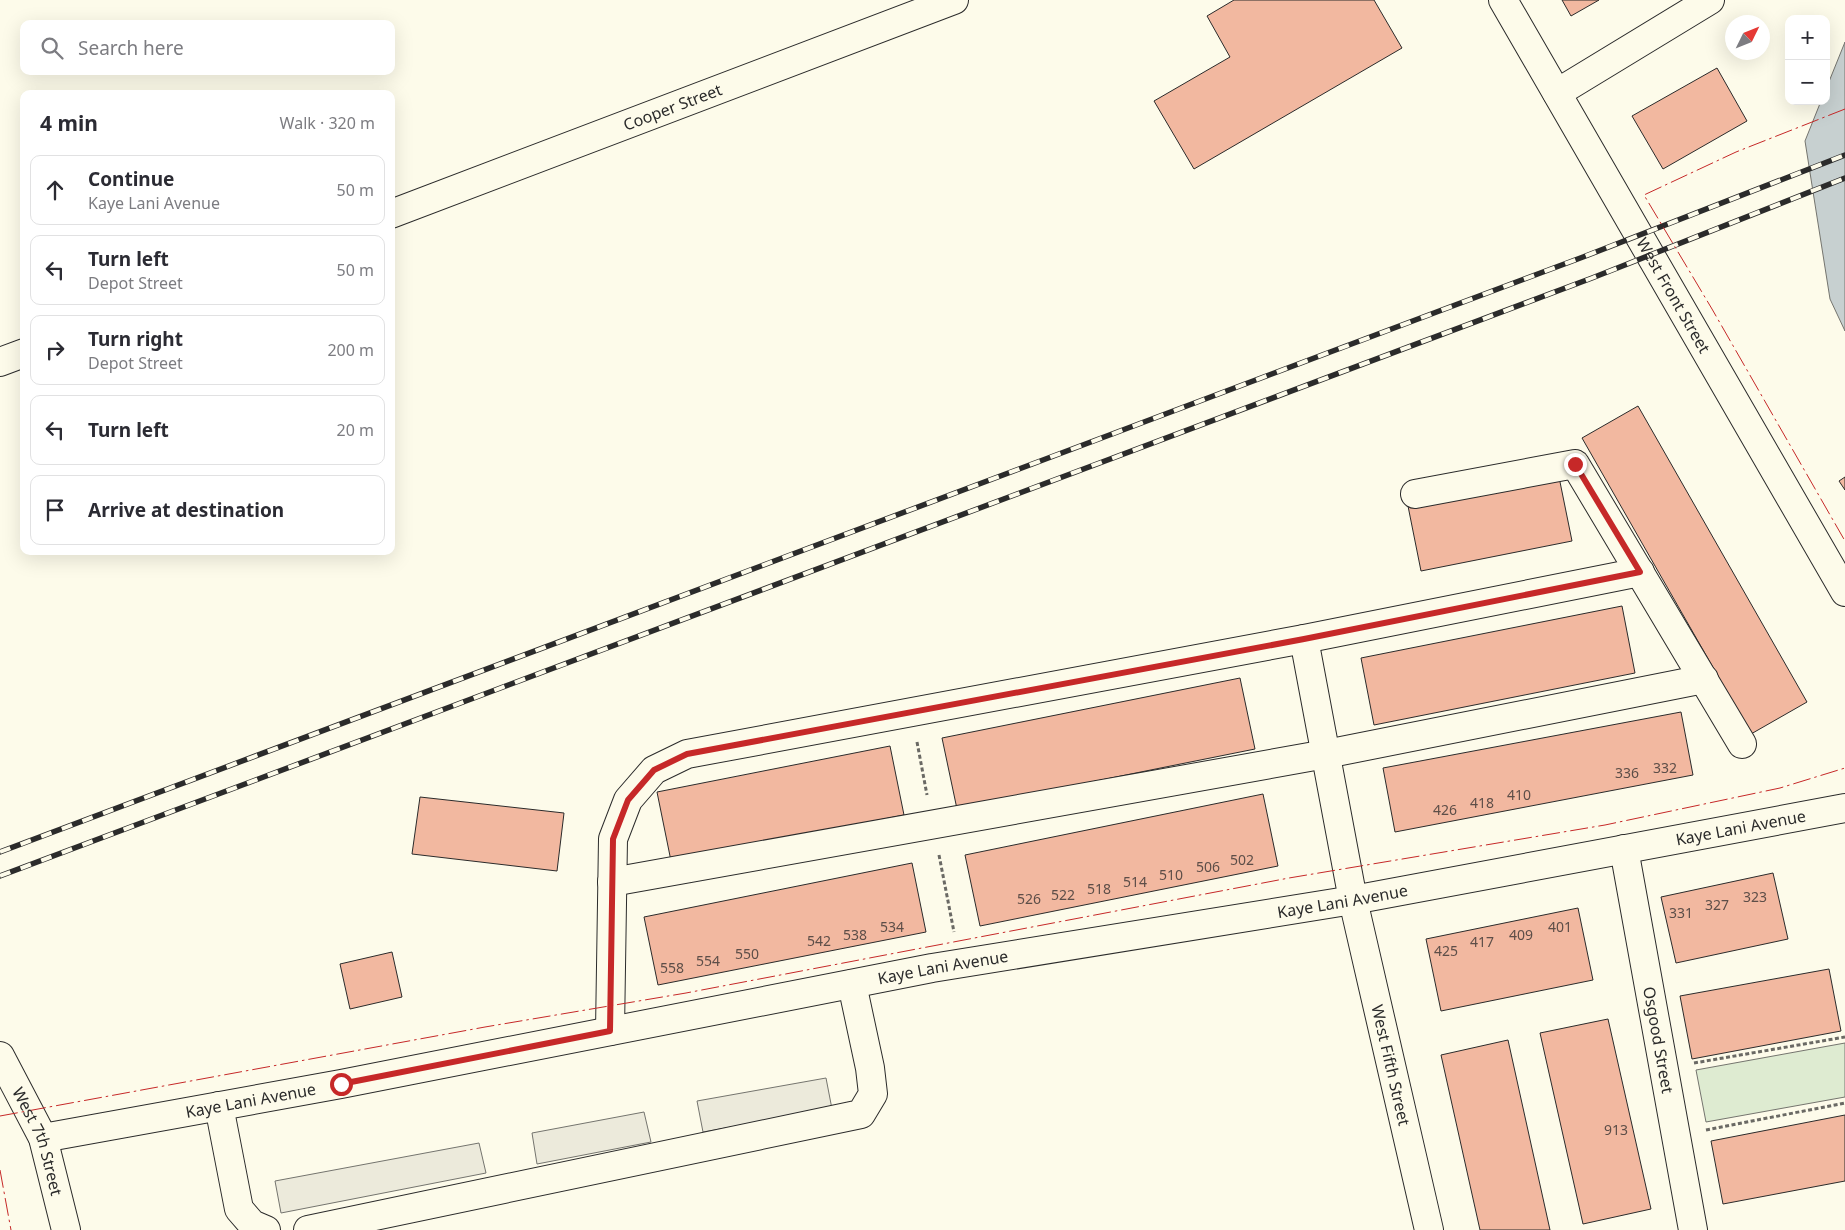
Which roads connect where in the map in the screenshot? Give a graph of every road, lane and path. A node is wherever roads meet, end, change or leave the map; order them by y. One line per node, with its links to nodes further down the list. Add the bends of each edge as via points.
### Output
1 (954, 0): 5 (street, Cooper Street)
2 (1503, 0): 4 (street, West Front Street)
3 (1710, 0): 4 (street)
4 (1557, 93): 10 (street, West Front Street)
5 (395, 212)
6 (20, 354): 7 (street)
7 (0, 362)
8 (1415, 494): 9 (street, via 1575,464)
9 (1640, 572): 11 (street); 12 (street)
10 (1845, 592)
11 (1304, 639): 14 (street, West Fifth Street); 17 (street, via 687,754 654,770 628,800 613,839)
12 (1704, 679): 13 (street); 14 (street)
13 (1742, 744)
14 (1326, 754): 17 (street); 18 (street, West Fifth Street)
15 (1845, 808): 16 (street, Kaye Lani Avenue)
16 (1624, 849): 18 (street, Kaye Lani Avenue); 23 (street, Osgood Street)
17 (612, 882): 20 (street)
18 (1353, 900): 19 (street, Kaye Lani Avenue, via 932,968); 31 (street, West Fifth Street)
19 (852, 984): 20 (street, Kaye Lani Avenue); 30 (street, via 873,1094 861,1114)
20 (610, 1031): 25 (street, Kaye Lani Avenue)
21 (1845, 1037): 23 (path)
22 (0, 1056): 27 (street, West 7th Street)
23 (1663, 1068): 26 (street, Osgood Street)
24 (1845, 1103): 26 (path)
25 (219, 1106): 27 (street, Kaye Lani Avenue); 29 (street, via 238,1209 252,1224)
26 (1676, 1135): 32 (street, Osgood Street)
27 (43, 1138): 28 (street, West 7th Street)
28 (66, 1230)
29 (266, 1230)
30 (308, 1230)
31 (1429, 1230)
32 (1693, 1230)

